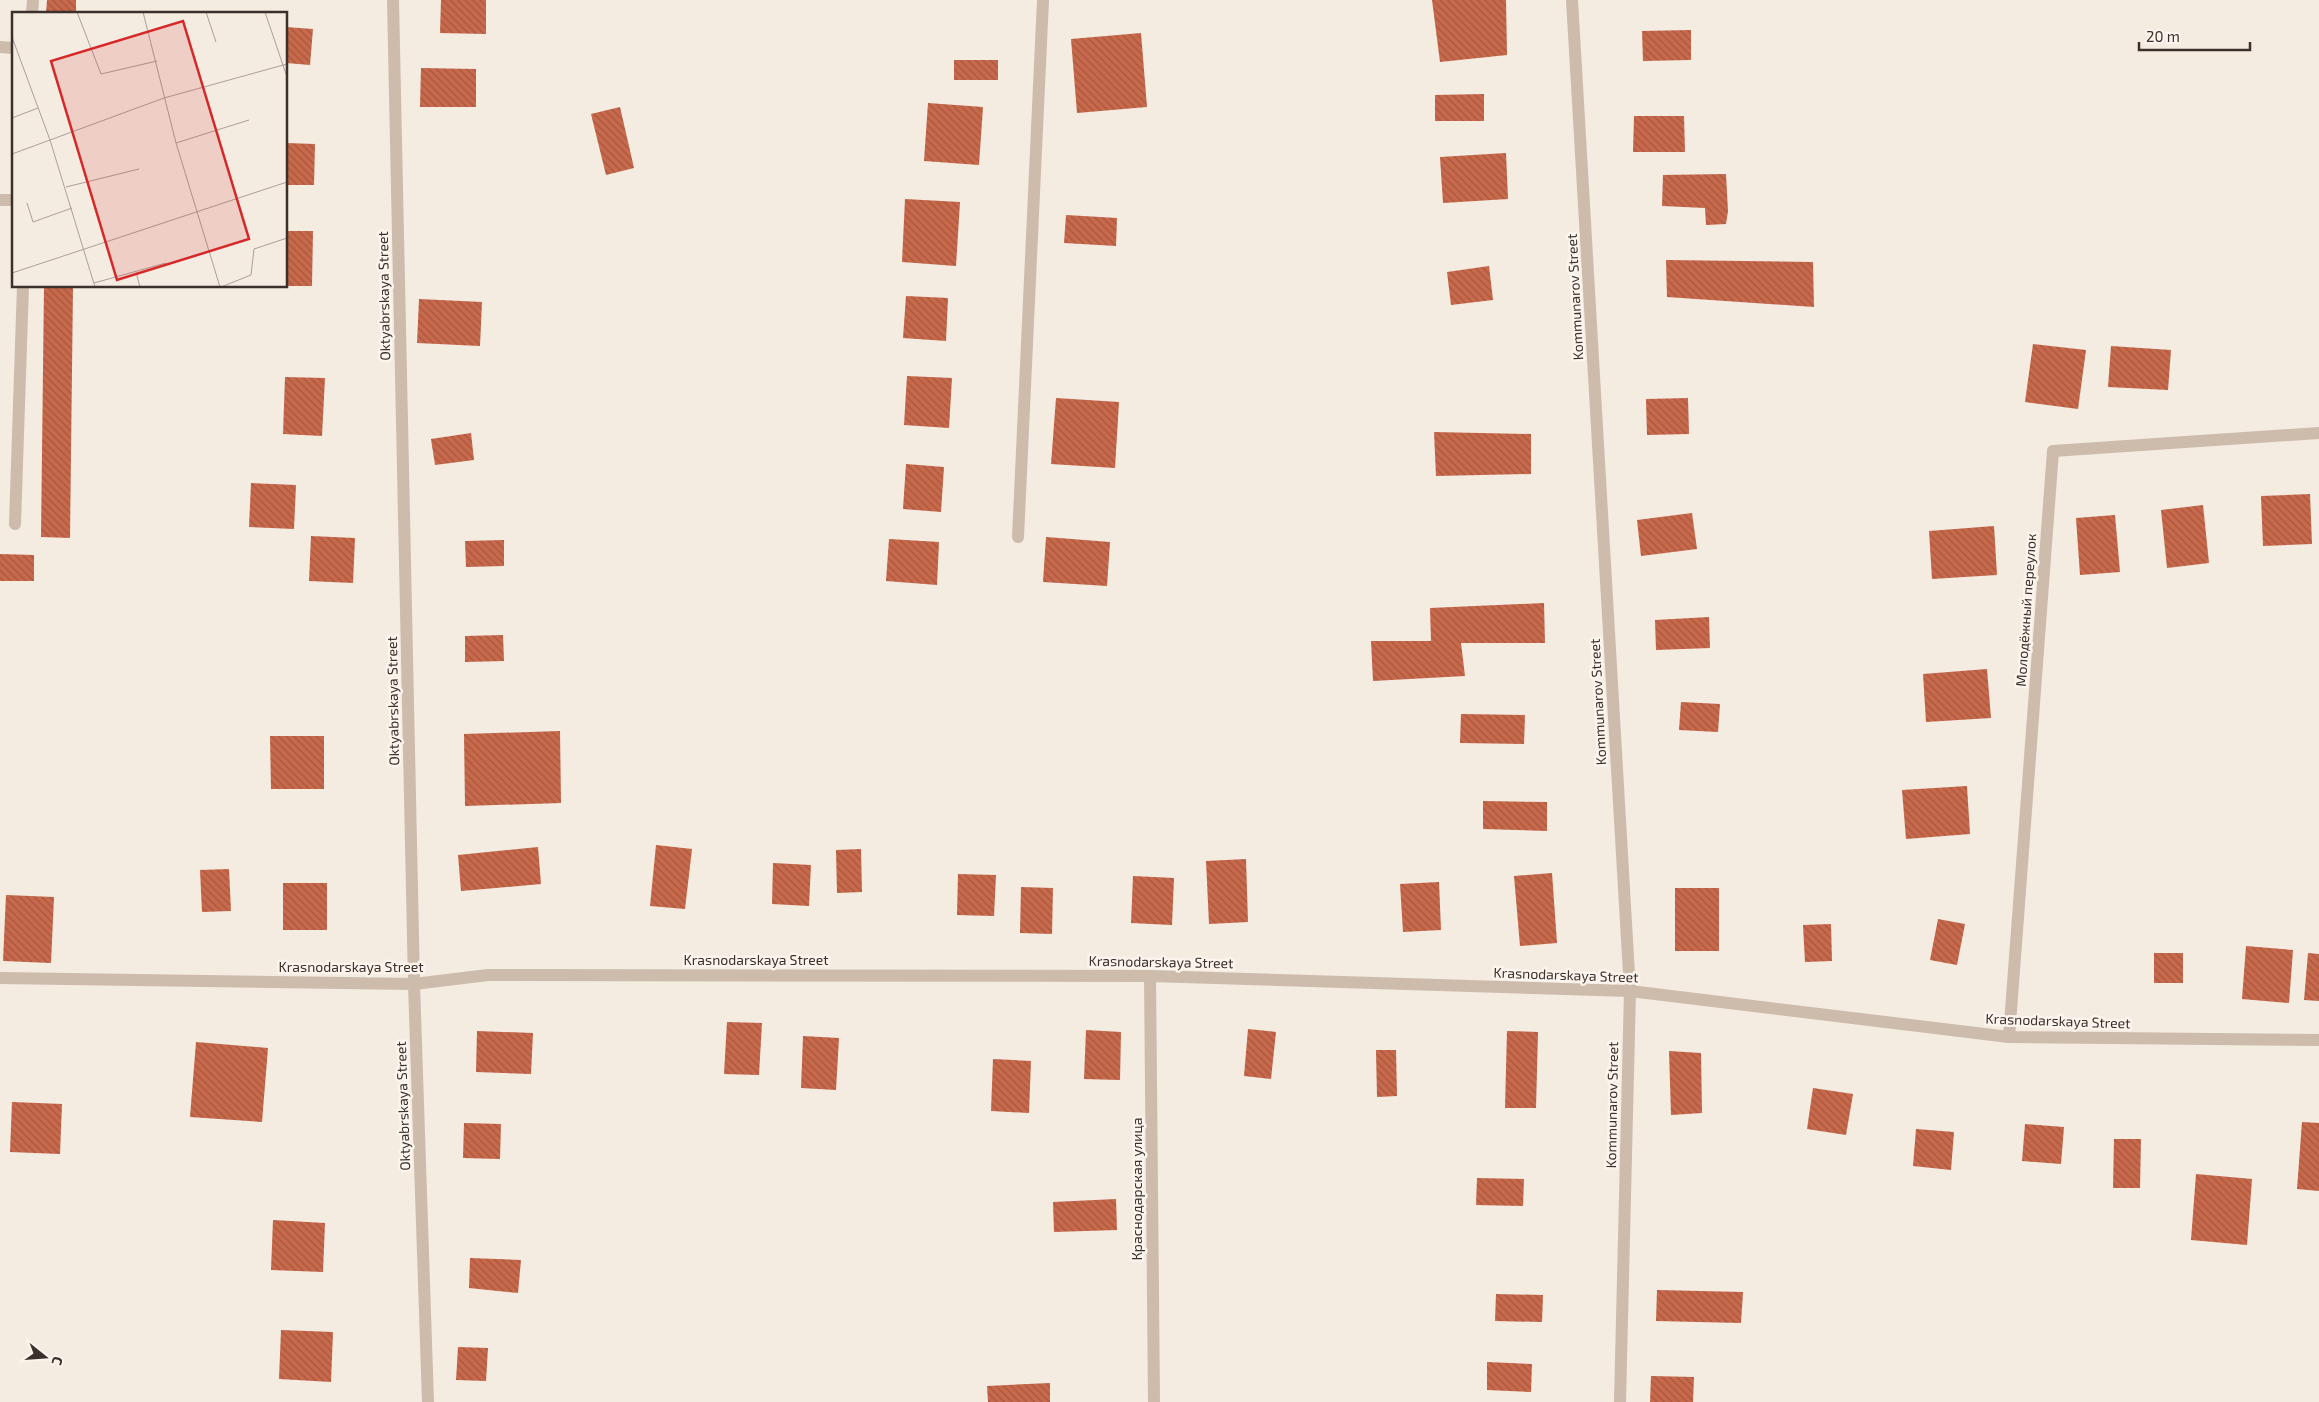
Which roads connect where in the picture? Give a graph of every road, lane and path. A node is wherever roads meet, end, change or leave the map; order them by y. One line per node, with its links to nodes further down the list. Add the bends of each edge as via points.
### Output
1 (393, 0): 10 (street, Oktyabrskaya Street)
2 (1043, 0): 7 (street)
3 (1572, 0): 11 (street, Kommunarov Street)
4 (23, 288): 6 (street)
5 (2319, 433): 12 (street, Молодёжный переулок, via 2053,452)
6 (15, 524)
7 (1018, 537)
8 (1150, 976): 10 (street, Krasnodarskaya Street, via 488,975); 11 (street, Krasnodarskaya Street); 15 (street, Краснодарская улица)
9 (0, 978): 10 (street, Krasnodarskaya Street)
10 (414, 984): 14 (street, Oktyabrskaya Street)
11 (1630, 991): 12 (street, Krasnodarskaya Street); 16 (street, Kommunarov Street)
12 (2009, 1037): 13 (street, Krasnodarskaya Street)
13 (2319, 1040)
14 (428, 1402)
15 (1154, 1402)
16 (1620, 1402)

